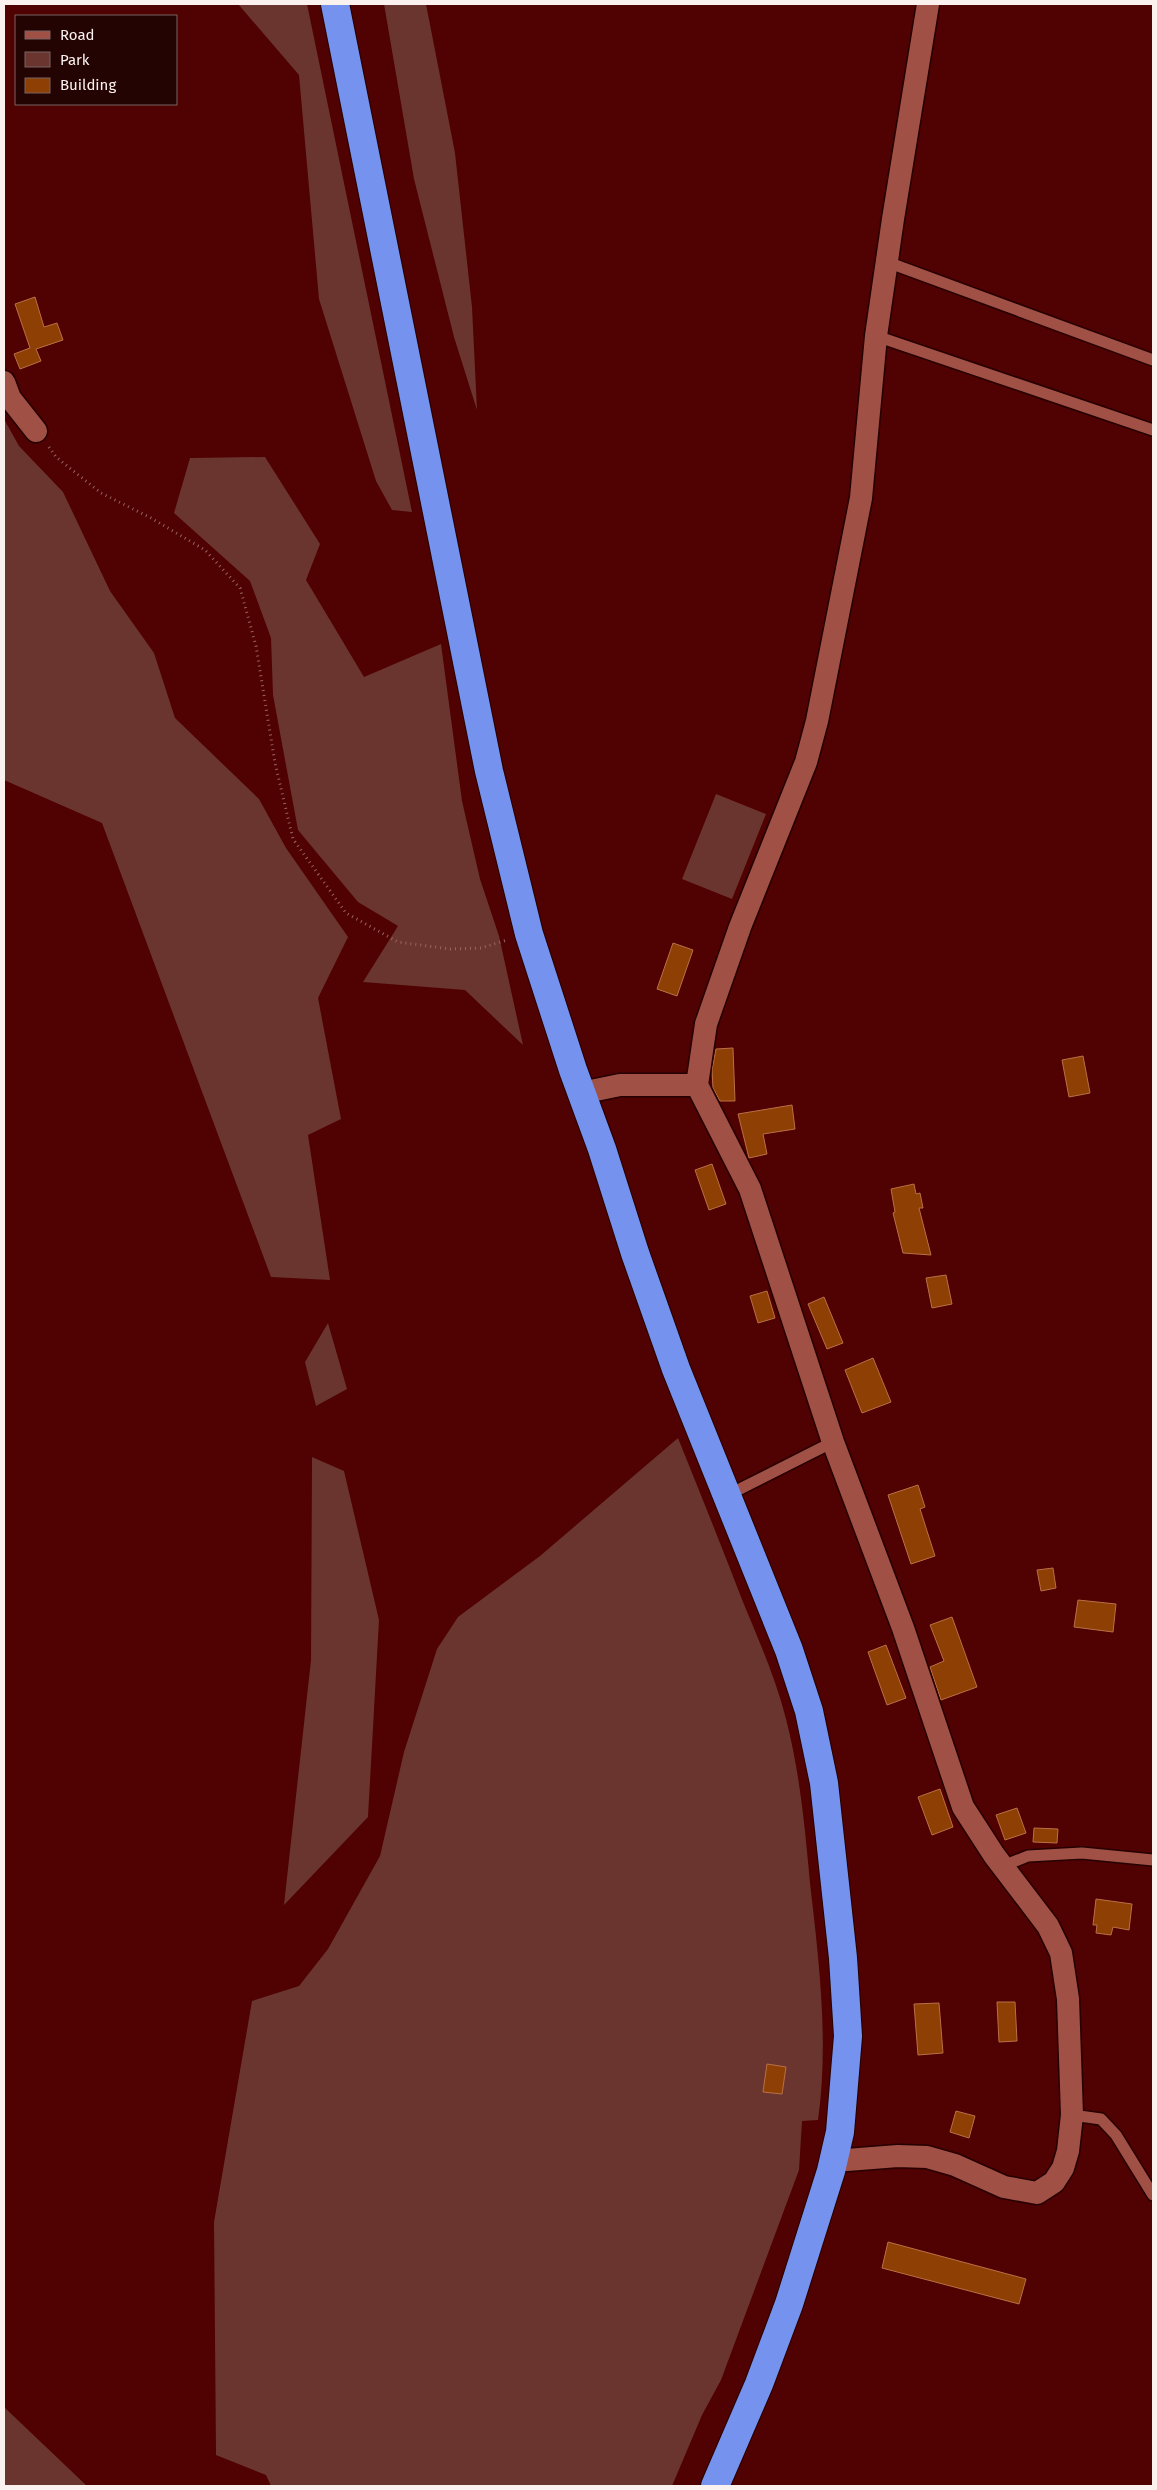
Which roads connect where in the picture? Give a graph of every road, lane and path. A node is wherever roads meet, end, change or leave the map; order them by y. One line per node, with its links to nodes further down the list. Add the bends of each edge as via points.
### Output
1 (335, 4): 9 (highway, via 490,778)
2 (928, 4): 3 (street)
3 (887, 262): 4 (street); 5 (lane)
4 (876, 336): 7 (lane); 10 (street, via 861,498 817,721 806,762 740,926 706,1024)
5 (1153, 360)
6 (4, 382): 8 (street, via 10,398)
7 (1153, 430)
8 (36, 431): 9 (path, via 56,457 101,493 206,550 240,588 256,646 275,763 293,839 346,913 398,942 450,949 481,948)
9 (529, 934): 11 (highway)
10 (697, 1085): 11 (street, via 620,1085); 12 (street, via 750,1190)
11 (581, 1093): 13 (highway, via 628,1235)
12 (833, 1442): 13 (lane); 15 (street, via 900,1619 963,1807)
13 (726, 1496): 17 (highway, via 792,1659 810,1712 824,1784 848,2036 844,2098)
14 (1153, 1860): 15 (lane, via 1073,1854 1028,1856)
15 (1003, 1866): 16 (street, via 1048,1926 1061,1953 1068,1999)
16 (1072, 2115): 17 (street, via 1063,2168 1054,2182 1037,2193 1004,2187 927,2157); 18 (lane, via 1100,2119 1116,2135)
17 (834, 2161): 19 (highway, via 789,2304)
18 (1153, 2196)
19 (715, 2486)

